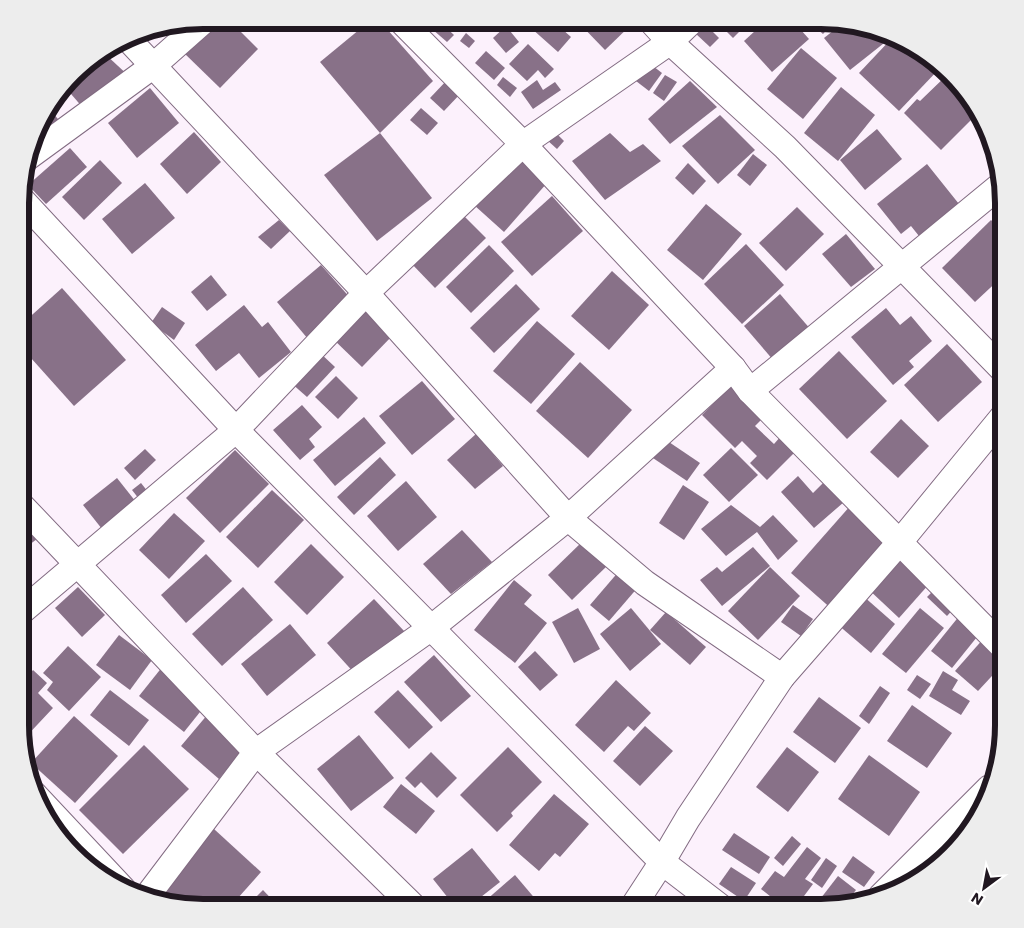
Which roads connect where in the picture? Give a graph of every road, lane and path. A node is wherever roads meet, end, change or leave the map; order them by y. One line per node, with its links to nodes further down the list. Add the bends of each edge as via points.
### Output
1 (195, 29): 7 (street)
2 (409, 29): 8 (street)
3 (658, 29): 5 (street)
4 (684, 29): 5 (street)
5 (670, 42): 8 (street); 12 (street, via 784,147)
6 (133, 44): 7 (street)
7 (153, 66): 9 (street); 13 (street)
8 (523, 144): 13 (street); 15 (street)
9 (37, 151)
10 (995, 190): 12 (street)
11 (29, 207): 18 (street)
12 (901, 268): 14 (street); 16 (street)
13 (366, 293): 18 (street); 20 (street)
14 (995, 362)
15 (733, 368): 16 (street); 20 (street)
16 (750, 392): 21 (street)
17 (995, 426): 21 (street)
18 (236, 430): 22 (street); 24 (street)
19 (29, 513): 22 (street)
20 (568, 518): 24 (street); 26 (street, via 646,584)
21 (900, 543): 25 (street); 26 (street)
22 (78, 564): 23 (street); 27 (street)
23 (29, 605)
24 (431, 628): 27 (street); 30 (street)
25 (995, 639)
26 (782, 677): 30 (street)
27 (256, 752): 33 (street); 34 (street)
28 (978, 800): 32 (street)
29 (55, 817): 31 (street)
30 (662, 862): 35 (street); 36 (street)
31 (100, 866)
32 (894, 883)
33 (151, 891)
34 (406, 899)
35 (638, 899)
36 (710, 899)

